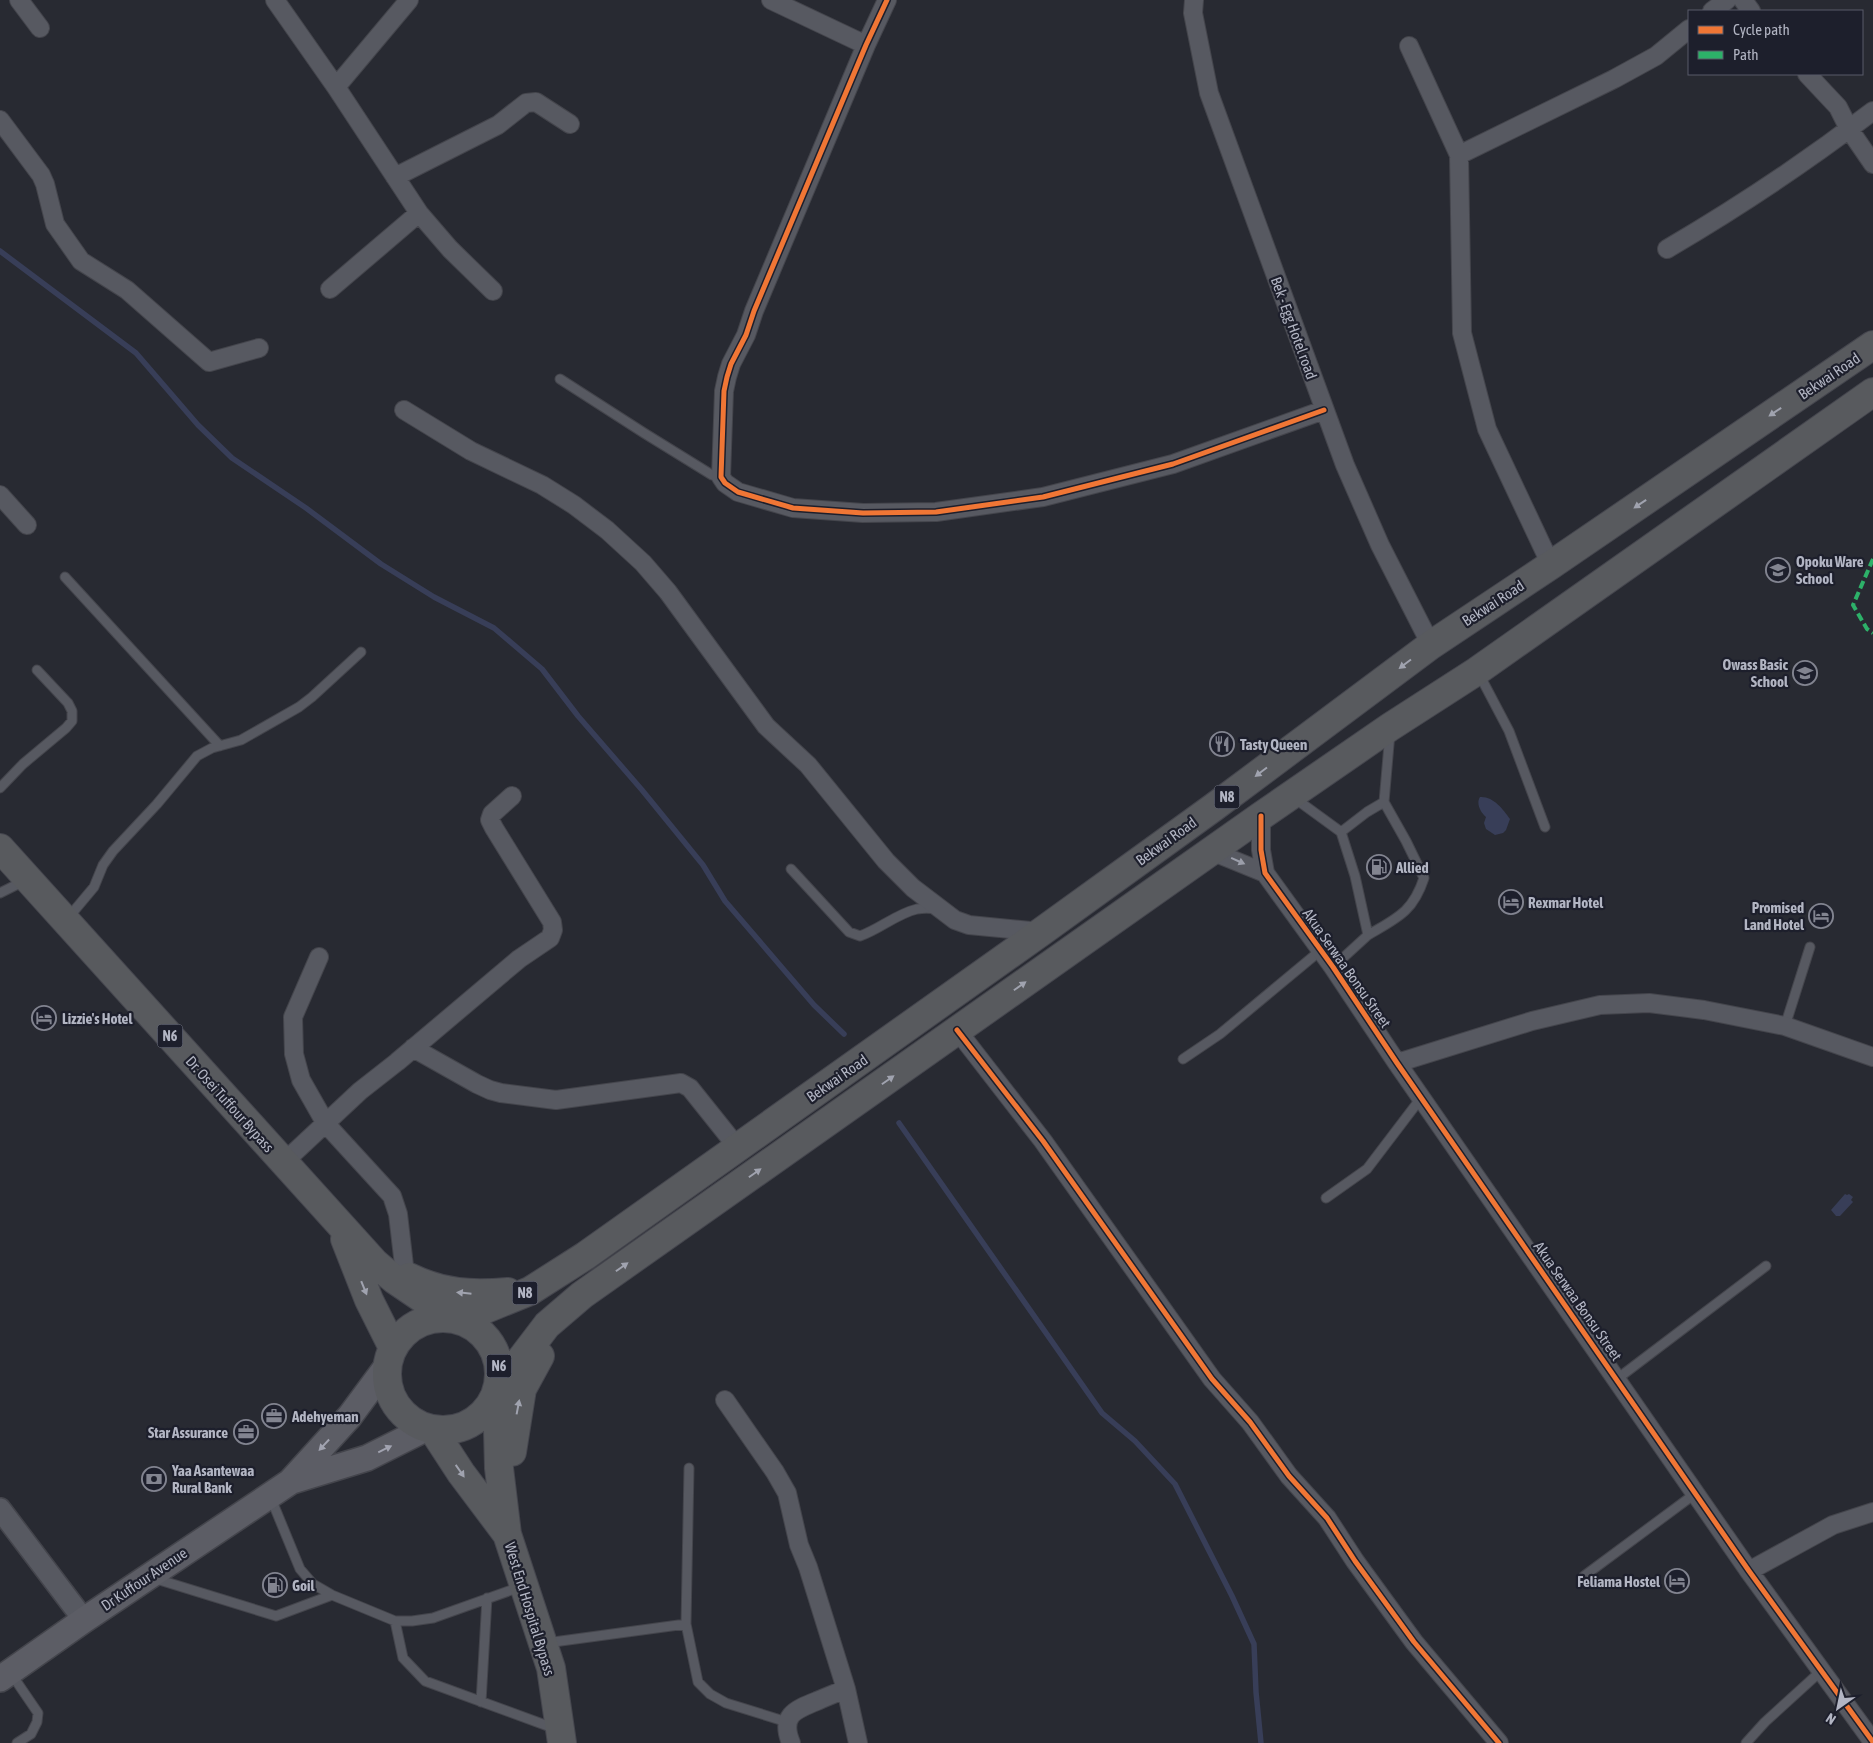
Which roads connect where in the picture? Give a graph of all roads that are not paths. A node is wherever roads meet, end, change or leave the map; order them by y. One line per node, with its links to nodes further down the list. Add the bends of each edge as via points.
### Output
1 (19, 0): 9 (street)
2 (275, 0): 14 (street)
3 (409, 0): 14 (street)
4 (771, 0): 11 (street)
5 (887, 0): 11 (street)
6 (1194, 0): 31 (street, Bek - Egg Hotel road, via 1192,13 1209,93)
7 (1727, 0): 8 (street)
8 (1713, 10)
9 (40, 28)
10 (1688, 30): 19 (street, via 1656,56 1614,79)
11 (866, 45): 32 (street, via 746,335 731,364 724,391)
12 (1409, 46): 19 (street)
13 (1808, 75): 18 (street, via 1838,107)
14 (336, 87): 21 (street)
15 (1873, 111): 18 (street)
16 (0, 120): 27 (street, via 41,175 55,224 81,261 127,290 209,362)
17 (570, 124): 21 (street, via 536,102 526,103 498,125)
18 (1849, 129): 20 (street); 23 (street, via 1709,225)
19 (1459, 155): 36 (street, via 1462,333 1487,429)
20 (1873, 164)
21 (395, 177): 22 (street)
22 (419, 213): 24 (street); 25 (street)
23 (1667, 249)
24 (330, 290)
25 (493, 291)
26 (1873, 345): 35 (highway, Bekwai Road / N8, one-way to 35)
27 (259, 348)
28 (560, 379): 32 (lane, via 652,438)
29 (1873, 392): 37 (highway, Bekwai Road / N8)
30 (404, 410): 58 (street, via 471,451 542,485 574,505 643,563 766,726 808,765 886,861)
31 (1324, 410): 32 (street, via 1174,464 1044,497 936,512 863,513 793,508 738,492); 39 (street, Bek - Egg Hotel road, via 1380,545)
32 (721, 477)
33 (0, 495): 34 (street)
34 (27, 525)
35 (1591, 537): 36 (highway, Bekwai Road / N8); 37 (highway)
36 (1551, 565): 39 (highway, Bekwai Road / N8)
37 (1616, 572): 42 (highway, Bekwai Road / N8)
38 (65, 577): 44 (lane)
39 (1430, 644): 60 (highway, Bekwai Road / N8, one-way to 60)
40 (361, 652): 44 (lane, via 299,707 241,740)
41 (37, 670): 45 (lane, via 68,703 72,721)
42 (1477, 671): 43 (highway, Bekwai Road / N8); 50 (lane, via 1509,731)
43 (1390, 727): 47 (highway, Bekwai Road / N8); 48 (lane)
44 (220, 746): 59 (lane, via 204,751 189,764 113,851 94,887)
45 (0, 788)
46 (512, 796): 68 (street, via 492,814 490,820 552,922 550,938)
47 (1291, 796): 49 (highway, Bekwai Road / N8); 51 (lane)
48 (1384, 802): 51 (lane); 61 (lane, via 1424,878 1418,895 1403,915)
49 (1260, 816): 53 (highway, Bekwai Road / N8); 55 (street)
50 (1545, 828)
51 (1341, 832): 61 (lane)
52 (0, 848): 56 (highway, Dr. Osei Tuffour Bypass / N6)
53 (1211, 851): 55 (street, one-way to 55); 67 (highway, Bekwai Road / N8, one-way to 53)
54 (791, 869): 58 (lane, via 849,932 860,936 905,912 919,908)
55 (1265, 873): 63 (street, Akua Serwaa Bonsu Street)
56 (29, 879): 57 (lane); 59 (highway, Dr. Osei Tuffour Bypass / N6)
57 (0, 894)
58 (939, 909): 60 (street, via 969,925)
59 (66, 920): 75 (highway, Dr. Osei Tuffour Bypass / N6)
60 (1041, 932): 74 (highway, Bekwai Road / N8)
61 (1368, 935): 65 (lane)
62 (1810, 947): 66 (lane)
63 (1321, 950): 65 (street, Akua Serwaa Bonsu Street); 70 (lane, via 1220,1034)
64 (319, 957): 73 (street, via 293,1017 294,1054 301,1080)
65 (1333, 966): 71 (street, Akua Serwaa Bonsu Street)
66 (1785, 1026): 69 (street); 71 (street, via 1704,1010 1649,1004 1600,1005 1532,1021)
67 (957, 1030): 81 (highway, Bekwai Road / N8, one-way to 67); 114 (street, via 1043,1141 1212,1379 1327,1518 1414,1642)
68 (413, 1048): 73 (street); 74 (street, via 477,1084 501,1093 556,1100 681,1083 690,1088)
69 (1873, 1057)
70 (1183, 1059)
71 (1397, 1063): 72 (street, Akua Serwaa Bonsu Street)
72 (1422, 1098): 76 (lane, via 1367,1170); 84 (street, Akua Serwaa Bonsu Street)
73 (326, 1124): 75 (street); 79 (street, via 392,1196 398,1214)
74 (738, 1148): 80 (highway, Bekwai Road / N8)
75 (283, 1163): 77 (highway, Dr. Osei Tuffour Bypass / N6)
76 (1326, 1198)
77 (346, 1233): 79 (highway); 82 (highway, Dr. Osei Tuffour Bypass / N6, via 382,1271); 83 (highway, Dr. Osei Tuffour Bypass / N6, one-way to 83)
78 (1766, 1266): 84 (lane)
79 (405, 1274): 80 (highway, one-way to 79, via 477,1294 442,1290)
80 (530, 1291): 82 (highway, N8)
81 (582, 1295): 85 (highway, N8, via 547,1325); 93 (highway, one-way to 81, via 522,1389)
82 (455, 1319): 83 (highway, via 428,1319 407,1330); 85 (highway, N6, via 475,1327 488,1339 500,1371)
83 (390, 1357): 87 (highway, N6, via 387,1382 392,1397 400,1411); 89 (main road, one-way to 89, via 350,1416)
84 (1617, 1379): 90 (street, Akua Serwaa Bonsu Street)
85 (498, 1391): 87 (highway, N6, via 487,1411 472,1423 453,1430); 93 (highway, West End Hospital Bypass / N6, via 499,1468)
86 (725, 1400): 106 (street, via 787,1493 800,1546)
87 (430, 1429): 89 (main road, one-way to 87, via 367,1458); 93 (highway, West End Hospital Bypass / N6, one-way to 93, via 461,1473)
88 (689, 1468): 102 (lane)
89 (280, 1489): 95 (main road, Dr Kuffour Avenue); 98 (lane, via 300,1569 313,1584)
90 (1696, 1493): 94 (street, Akua Serwaa Bonsu Street); 96 (lane)
91 (0, 1509): 100 (street)
92 (1873, 1512): 94 (street, via 1833,1524)
93 (506, 1521): 97 (highway, West End Hospital Bypass / N6)
94 (1749, 1571): 104 (street, Akua Serwaa Bonsu Street)
95 (148, 1576): 98 (lane, via 276,1616); 100 (main road, Dr Kuffour Avenue)
96 (1584, 1576)
97 (523, 1586): 99 (lane); 103 (highway, West End Hospital Bypass / N6)
98 (332, 1595): 101 (lane)
99 (488, 1598): 101 (lane, via 433,1618); 107 (lane)
100 (84, 1620): 105 (main road, Dr Kuffour Avenue)
101 (395, 1621): 107 (lane, via 404,1658 426,1681)
102 (686, 1624): 103 (lane); 108 (lane, via 698,1682 710,1694)
103 (544, 1644): 109 (highway, West End Hospital Bypass / N6, via 551,1668)
104 (1821, 1671): 110 (street, Akua Serwaa Bonsu Street); 115 (lane)
105 (3, 1672): 111 (lane, via 38,1713 31,1734)
106 (846, 1689): 108 (street, via 799,1708); 113 (street)
107 (481, 1702): 109 (lane)
108 (787, 1722): 112 (street, via 786,1732)
109 (561, 1737)
110 (1873, 1742)
111 (18, 1743)
112 (791, 1743)
113 (858, 1743)
114 (1499, 1743)
115 (1746, 1743)

